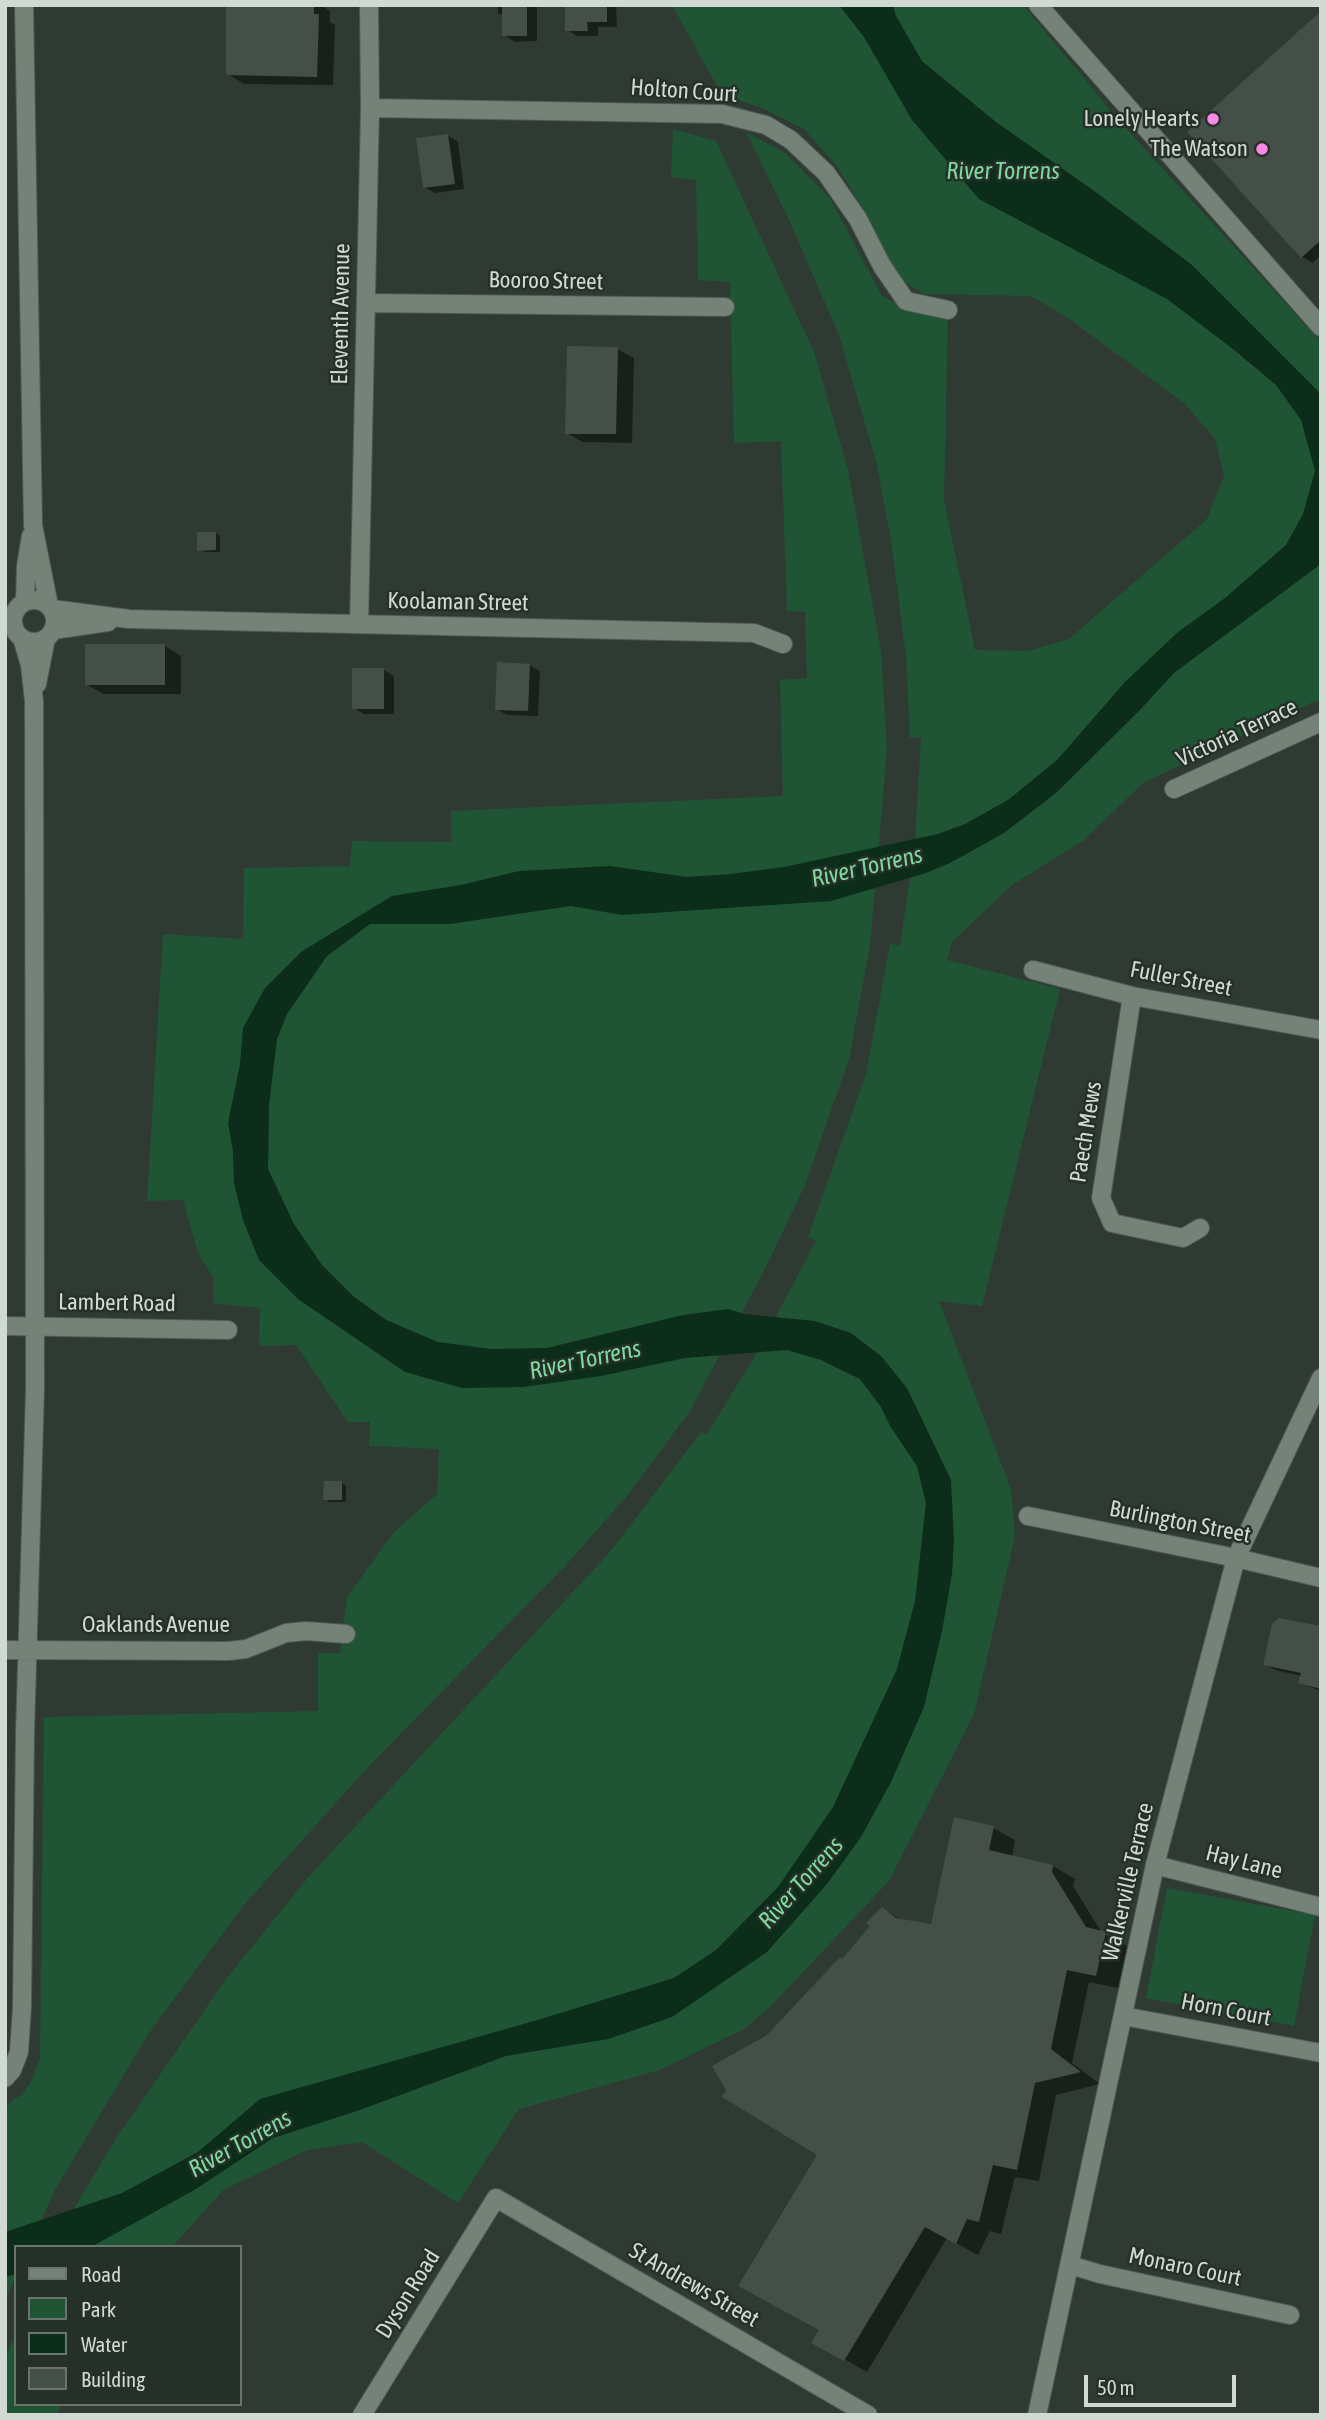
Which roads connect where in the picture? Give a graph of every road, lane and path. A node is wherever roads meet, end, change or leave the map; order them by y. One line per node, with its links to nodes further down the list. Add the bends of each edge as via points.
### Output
1 (24, 5): 9 (street)
2 (369, 5): 4 (street, Eleventh Avenue)
3 (1038, 5): 8 (street)
4 (370, 108): 5 (street, Eleventh Avenue); 7 (street, Holton Court, via 722,114 766,125 826,173 906,301)
5 (366, 303): 6 (street, Booroo Street); 13 (street, Eleventh Avenue)
6 (726, 307)
7 (948, 310)
8 (1321, 327)
9 (33, 525): 10 (street); 11 (street)
10 (50, 608): 11 (street, via 38,600); 12 (street, Koolaman Street); 14 (street, via 55,619)
11 (15, 619): 14 (street, via 34,642); 16 (street, via 30,665)
12 (129, 619): 13 (street, Koolaman Street); 14 (street, Koolaman Street)
13 (359, 624): 15 (street, Koolaman Street, via 754,633)
14 (50, 634): 16 (street)
15 (783, 644)
16 (34, 701): 24 (street)
17 (1321, 722): 18 (street, Victoria Terrace)
18 (1174, 789)
19 (1033, 970): 20 (street, Fuller Street)
20 (1132, 996): 21 (street, Fuller Street); 22 (street, Paech Mews, via 1101,1198 1112,1223 1183,1238)
21 (1321, 1030)
22 (1200, 1228)
23 (5, 1326): 24 (street, Lambert Road)
24 (35, 1326): 25 (street, Lambert Road); 32 (street)
25 (228, 1330)
26 (1321, 1378): 28 (street, Walkerville Terrace)
27 (1028, 1516): 28 (street, Burlington Street)
28 (1236, 1558): 29 (street, Burlington Street); 33 (street, Walkerville Terrace)
29 (1321, 1578)
30 (346, 1634): 32 (street, Oaklands Avenue, via 286,1633 228,1651)
31 (5, 1650): 32 (street, Oaklands Avenue)
32 (28, 1650): 37 (street, via 19,2052)
33 (1155, 1865): 34 (street, Hay Lane); 35 (street, Walkerville Terrace)
34 (1321, 1907)
35 (1123, 2016): 36 (street, Horn Court); 39 (street, Walkerville Terrace)
36 (1321, 2053)
37 (5, 2078)
38 (496, 2198): 41 (street, Dyson Road); 42 (street, St Andrews Street)
39 (1070, 2265): 40 (street, Monaro Court); 43 (street, Walkerville Terrace)
40 (1290, 2315)
41 (362, 2415)
42 (868, 2415)
43 (1038, 2415)

